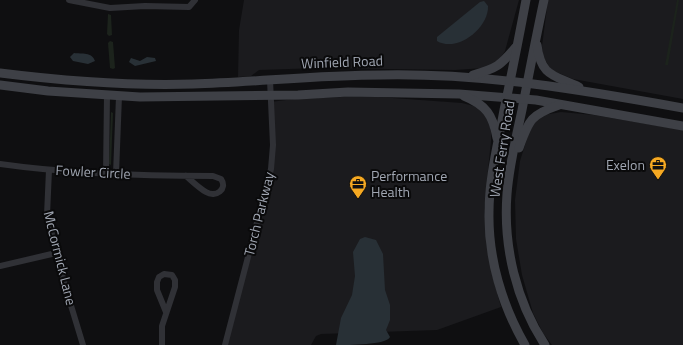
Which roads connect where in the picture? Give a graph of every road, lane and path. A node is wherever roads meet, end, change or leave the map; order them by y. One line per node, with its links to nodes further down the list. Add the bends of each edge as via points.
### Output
1 (69, 0): 2 (street, via 117,8 184,7 192,5)
2 (195, 0)
3 (526, 0): 6 (main road, West Ferry Road)
4 (544, 0): 5 (main road, West Ferry Road)
5 (536, 39): 11 (main road, West Ferry Road); 13 (main road, via 539,59 547,72)
6 (517, 46): 8 (main road, via 492,70); 10 (main road, West Ferry Road)
7 (0, 73): 9 (main road, Winfield Road, via 133,84)
8 (466, 77): 9 (main road, Winfield Road, via 382,75); 10 (main road, Winfield Road)
9 (270, 80): 17 (street, Torch Parkway)
10 (510, 80): 11 (main road, Winfield Road); 18 (main road, West Ferry Road)
11 (527, 82): 13 (main road, Winfield Road); 19 (main road, West Ferry Road)
12 (0, 85): 15 (main road)
13 (590, 92): 21 (main road, Winfield Road)
14 (459, 94): 17 (main road, via 367,92); 18 (main road); 23 (main road, via 481,106 491,115)
15 (107, 95): 16 (main road); 27 (street)
16 (119, 96): 17 (main road); 28 (street)
17 (271, 96): 35 (street, Torch Parkway, via 271,169)
18 (507, 98): 19 (main road); 23 (main road, West Ferry Road)
19 (524, 99): 20 (main road); 26 (main road, West Ferry Road)
20 (560, 104): 22 (main road); 26 (main road, via 542,111 531,119)
21 (683, 108)
22 (683, 126)
23 (498, 143): 36 (main road, West Ferry Road, via 489,203 491,246 503,298)
24 (0, 164): 25 (street, Fowler Circle)
25 (49, 170): 27 (street, Fowler Circle); 30 (street, McCormick Lane, via 47,215)
26 (509, 173): 37 (main road, West Ferry Road, via 506,222 509,254 520,294)
27 (106, 174): 28 (street, Fowler Circle)
28 (116, 174): 29 (street, Fowler Circle)
29 (186, 176): 29 (street, Fowler Circle, via 209,194 217,194 222,189 222,181 217,176)
30 (56, 253): 31 (street); 33 (street, McCormick Lane)
31 (0, 266)
32 (166, 312): 32 (street, via 175,280 172,275 164,274 159,277 156,286); 34 (street, via 161,329)
33 (83, 345)
34 (162, 345)
35 (225, 345)
36 (525, 345)
37 (545, 345)

